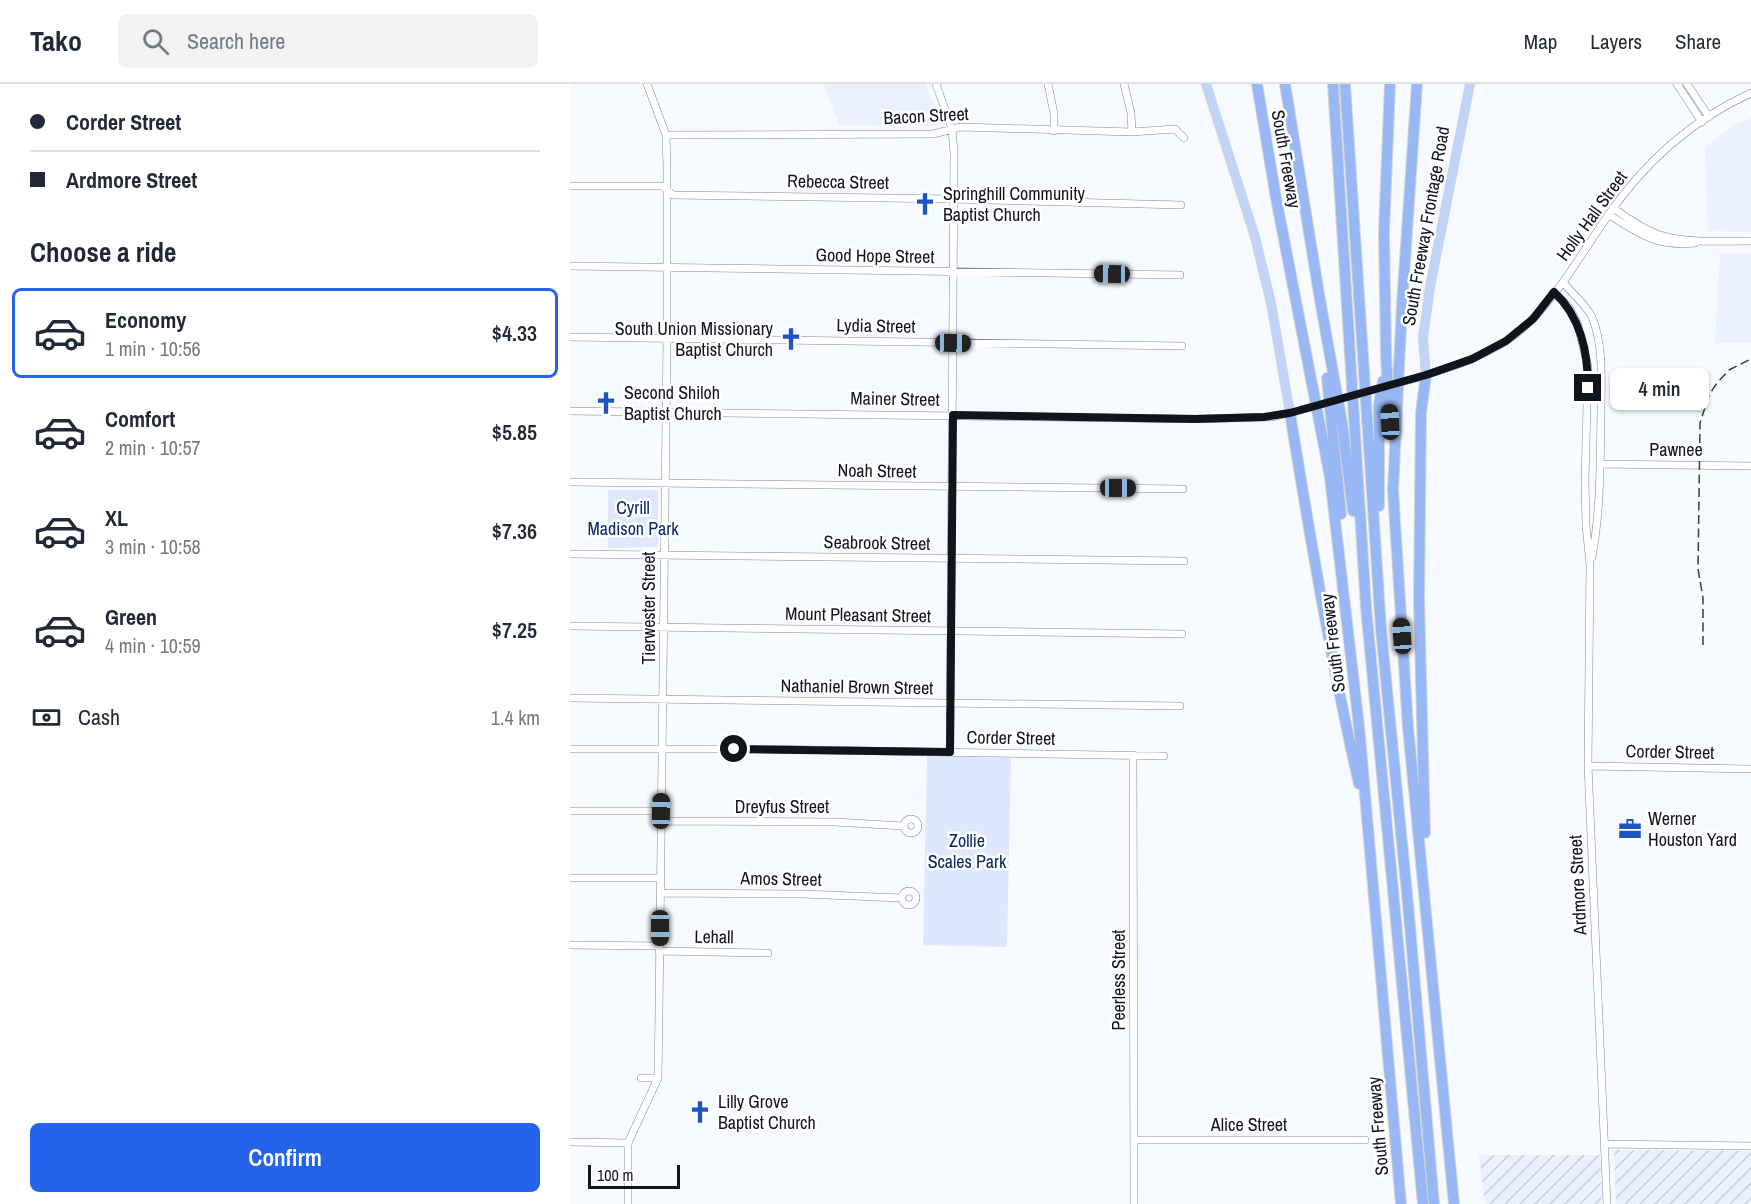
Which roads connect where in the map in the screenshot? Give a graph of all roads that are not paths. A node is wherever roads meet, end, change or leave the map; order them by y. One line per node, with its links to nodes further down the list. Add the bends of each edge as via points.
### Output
1 (647, 84): 21 (street, Tierwester Street)
2 (936, 84): 18 (street)
3 (1048, 84): 19 (street)
4 (1124, 84): 20 (street)
5 (1206, 84): 46 (main road, via 1255,237)
6 (1257, 84): 61 (highway, South Freeway, via 1330,477)
7 (1285, 84): 35 (highway)
8 (1333, 84): 55 (highway)
9 (1345, 84): 64 (highway)
10 (1417, 84): 54 (highway)
11 (1470, 84): 43 (main road, South Freeway Frontage Road, via 1430,287 1423,338)
12 (1677, 84): 17 (street)
13 (1687, 84): 16 (street)
14 (1390, 85): 40 (highway, via 1384,232)
15 (1751, 93): 16 (street, Holly Hall Street)
16 (1709, 117): 17 (street, Holly Hall Street)
17 (1702, 122): 27 (street, Holly Hall Street, via 1658,155)
18 (952, 129): 19 (street, Bacon Street); 21 (street, Bacon Street, via 933,134); 25 (street)
19 (1054, 131): 20 (street, Bacon Street)
20 (1132, 132): 22 (street, Bacon Street, via 1175,129)
21 (666, 135): 24 (street, Tierwester Street)
22 (1184, 138)
23 (570, 186): 24 (street, Rebecca Street, via 662,186)
24 (667, 191): 25 (street, Rebecca Street, via 673,195); 30 (street, Tierwester Street)
25 (954, 199): 26 (street, Rebecca Street); 31 (street)
26 (1181, 205)
27 (1610, 211): 28 (street, via 1646,238 1678,245); 33 (street, Holly Hall Street)
28 (1751, 242)
29 (570, 266): 30 (street, Good Hope Street)
30 (667, 268): 31 (street, Good Hope Street); 37 (street, Tierwester Street)
31 (954, 272): 32 (street, Good Hope Street); 38 (street)
32 (1180, 275)
33 (1563, 282): 34 (street, Holly Hall Street); 42 (street, Ardmore Street, via 1591,316 1598,336)
34 (1554, 292): 41 (street, Ardmore Street, via 1577,322); 43 (street, Holly Hall Street, via 1533,319 1506,341 1472,359)
35 (1319, 294): 55 (highway, via 1353,513); 61 (highway, via 1343,533)
36 (570, 337): 37 (street, Lydia Street)
37 (667, 338): 38 (street, Lydia Street); 45 (street, Tierwester Street)
38 (953, 343): 39 (street, Lydia Street); 47 (street)
39 (1182, 346)
40 (1386, 354): 54 (highway); 64 (highway, via 1379,405 1378,528 1384,609)
41 (1587, 364): 42 (street); 60 (street, Ardmore Street, via 1585,481)
42 (1600, 364): 48 (street, Ardmore Street)
43 (1426, 375): 46 (street, Holly Hall Street, bridge); 87 (highway, via 1421,413 1419,620)
44 (570, 411): 45 (street, Mainer Street)
45 (665, 411): 47 (street, Mainer Street); 51 (street, Tierwester Street)
46 (1295, 411): 47 (street, Mainer Street, via 1264,417 1195,419); 82 (highway, via 1344,721)
47 (953, 415): 52 (street)
48 (1600, 464): 49 (street, Pawnee); 60 (street, Ardmore Street, via 1597,528)
49 (1751, 466)
50 (570, 482): 51 (street, Noah Street)
51 (665, 484): 52 (street, Noah Street); 57 (street, Tierwester Street)
52 (952, 487): 53 (street, Noah Street); 58 (street)
53 (1184, 489)
54 (1393, 490): 87 (highway, via 1408,727)
55 (1361, 540): 102 (highway)
56 (570, 554): 57 (street, Seabrook Street)
57 (664, 555): 58 (street, Seabrook Street); 63 (street, Tierwester Street)
58 (952, 559): 59 (street, Seabrook Street); 65 (street)
59 (1184, 561)
60 (1590, 565): 76 (street, Ardmore Street)
61 (1347, 617): 82 (highway, South Freeway)
62 (570, 626): 63 (street, Mount Pleasant Street)
63 (664, 628): 65 (street, Mount Pleasant Street); 68 (street, Tierwester Street)
64 (1381, 629): 103 (highway)
65 (951, 631): 66 (street, Mount Pleasant Street); 69 (street)
66 (1182, 634)
67 (570, 698): 68 (street, Nathaniel Brown Street)
68 (663, 699): 69 (street, Nathaniel Brown Street); 72 (street, Tierwester Street)
69 (951, 703): 70 (street, Nathaniel Brown Street); 73 (street)
70 (1180, 706)
71 (570, 749): 72 (street, Corder Street)
72 (662, 750): 73 (street, Corder Street); 79 (street, Tierwester Street)
73 (950, 752): 74 (street, Corder Street)
74 (1133, 755): 75 (street, Corder Street); 93 (street, Peerless Street)
75 (1164, 756)
76 (1588, 766): 77 (street, Corder Street); 97 (street, Ardmore Street)
77 (1751, 769)
78 (570, 811): 79 (street)
79 (661, 811): 80 (street, Tierwester Street)
80 (661, 821): 81 (street, Dreyfus Street); 84 (street, Tierwester Street)
81 (904, 826)
82 (1368, 827): 101 (highway, South Freeway)
83 (570, 878): 84 (street)
84 (660, 878): 85 (street, Tierwester Street)
85 (660, 893): 86 (street, Amos Street); 89 (street, Tierwester Street)
86 (902, 898)
87 (1427, 921): 104 (highway)
88 (570, 945): 89 (street, Lehall)
89 (659, 949): 90 (street, Lehall); 92 (street, Tierwester Street)
90 (768, 953)
91 (641, 1078): 92 (street)
92 (658, 1078): 96 (street, Tierwester Street)
93 (1134, 1140): 94 (street, Alice Street); 100 (street, Peerless Street)
94 (1365, 1140)
95 (570, 1142): 96 (street)
96 (628, 1143): 99 (street)
97 (1605, 1144): 98 (street); 105 (street, Ardmore Street)
98 (1751, 1146)
99 (628, 1204)
100 (1134, 1204)
101 (1401, 1204)
102 (1423, 1204)
103 (1434, 1204)
104 (1454, 1204)
105 (1607, 1204)

